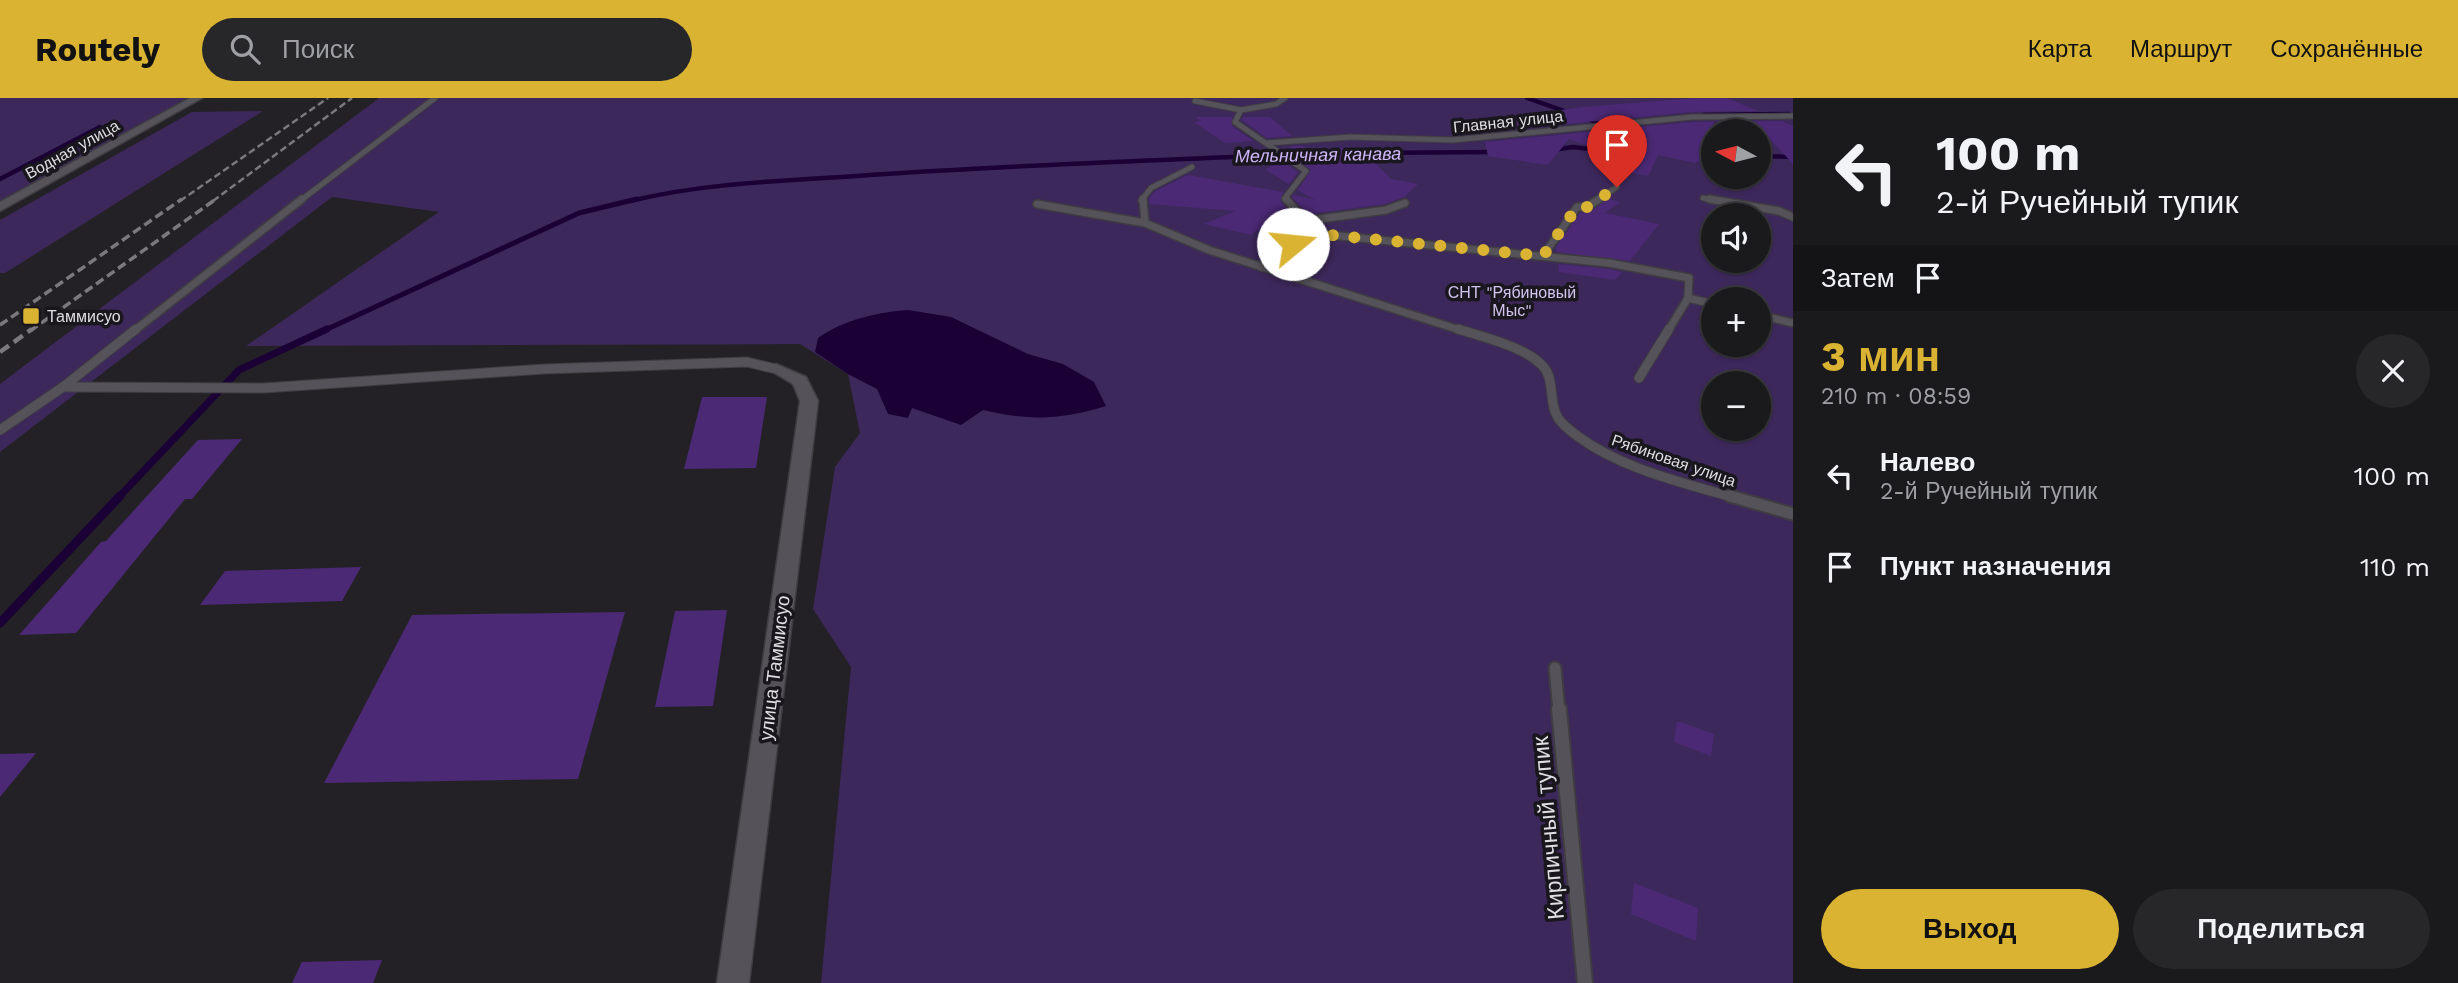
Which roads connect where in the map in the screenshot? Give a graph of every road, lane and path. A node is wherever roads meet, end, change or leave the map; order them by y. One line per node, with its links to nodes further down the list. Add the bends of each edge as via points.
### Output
1 (197, 98): 13 (street, Водная улица)
2 (435, 98): 26 (lane)
3 (1284, 98): 5 (lane, via 1276,104)
4 (1195, 101): 5 (lane)
5 (1241, 110): 7 (lane, via 1235,122)
6 (1793, 116): 7 (lane, Главная улица, via 1692,117 1453,139 1351,137)
7 (1266, 143): 15 (lane, via 1306,172 1285,198)
8 (1192, 167): 16 (lane, via 1151,187 1141,201)
9 (1617, 187): 18 (lane, via 1587,207 1577,207)
10 (1703, 198): 14 (lane)
11 (1405, 203): 15 (lane)
12 (1037, 204): 16 (lane, Рябиновая улица)
13 (0, 207)
14 (1793, 216)
15 (1305, 221): 17 (lane)
16 (1145, 223): 19 (lane, Рябиновая улица)
17 (1310, 233): 18 (lane); 19 (lane)
18 (1543, 256): 20 (lane, via 1689,278)
19 (1261, 267): 28 (lane, Рябиновая улица, via 1510,346 1542,363 1550,376 1550,408 1585,441 1656,472)
20 (1688, 298): 21 (lane); 25 (lane)
21 (1701, 301)
22 (1771, 318): 23 (lane)
23 (1793, 323)
24 (776, 369): 26 (lane, via 747,362 544,369 264,388); 30 (street, улица Таммисуо, via 800,381 809,401)
25 (1639, 378)
26 (63, 387): 27 (lane)
27 (0, 429)
28 (1793, 514)
29 (1555, 668): 31 (lane, Кирпичный тупик)
30 (733, 983)
31 (1585, 983)

